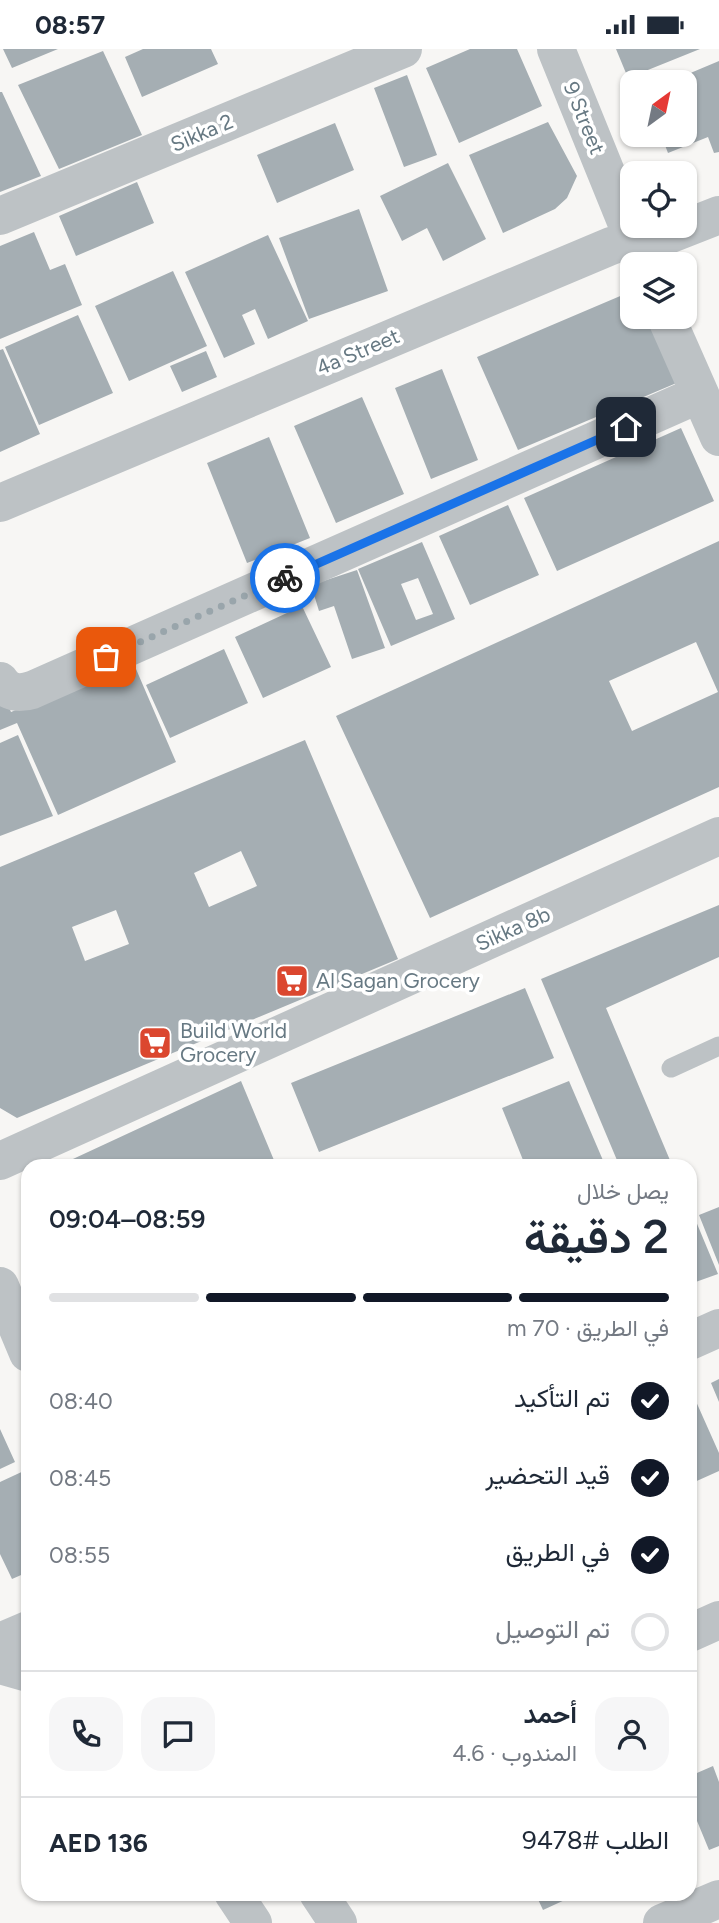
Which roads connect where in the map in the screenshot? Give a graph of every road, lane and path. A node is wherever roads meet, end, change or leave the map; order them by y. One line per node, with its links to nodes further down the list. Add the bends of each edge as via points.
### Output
1 (403, 49): 4 (street, Sikka 2)
2 (556, 49): 5 (street, 9 Street)
3 (719, 215): 5 (street, 4a Street)
4 (0, 216)
5 (638, 252): 9 (street, 4a Street, via 611,246)
6 (671, 329): 7 (street)
7 (700, 394): 8 (street); 10 (street, via 32,690 17,693)
8 (719, 437)
9 (0, 503)
10 (0, 681)
11 (719, 836): 14 (street, Sikka 8b)
12 (719, 1047): 13 (lane)
13 (671, 1068)
14 (0, 1161)
15 (0, 1286): 18 (street)
16 (719, 1328): 17 (street)
17 (697, 1338)
18 (17, 1350)
19 (719, 1620): 20 (street)
20 (697, 1630)
21 (21, 1633): 22 (street)
22 (0, 1642)
23 (0, 1665): 24 (street)
24 (21, 1671)
25 (719, 1899): 30 (street)
26 (238, 1901): 28 (street)
27 (323, 1901): 29 (street)
28 (253, 1923)
29 (338, 1923)
30 (662, 1923)

